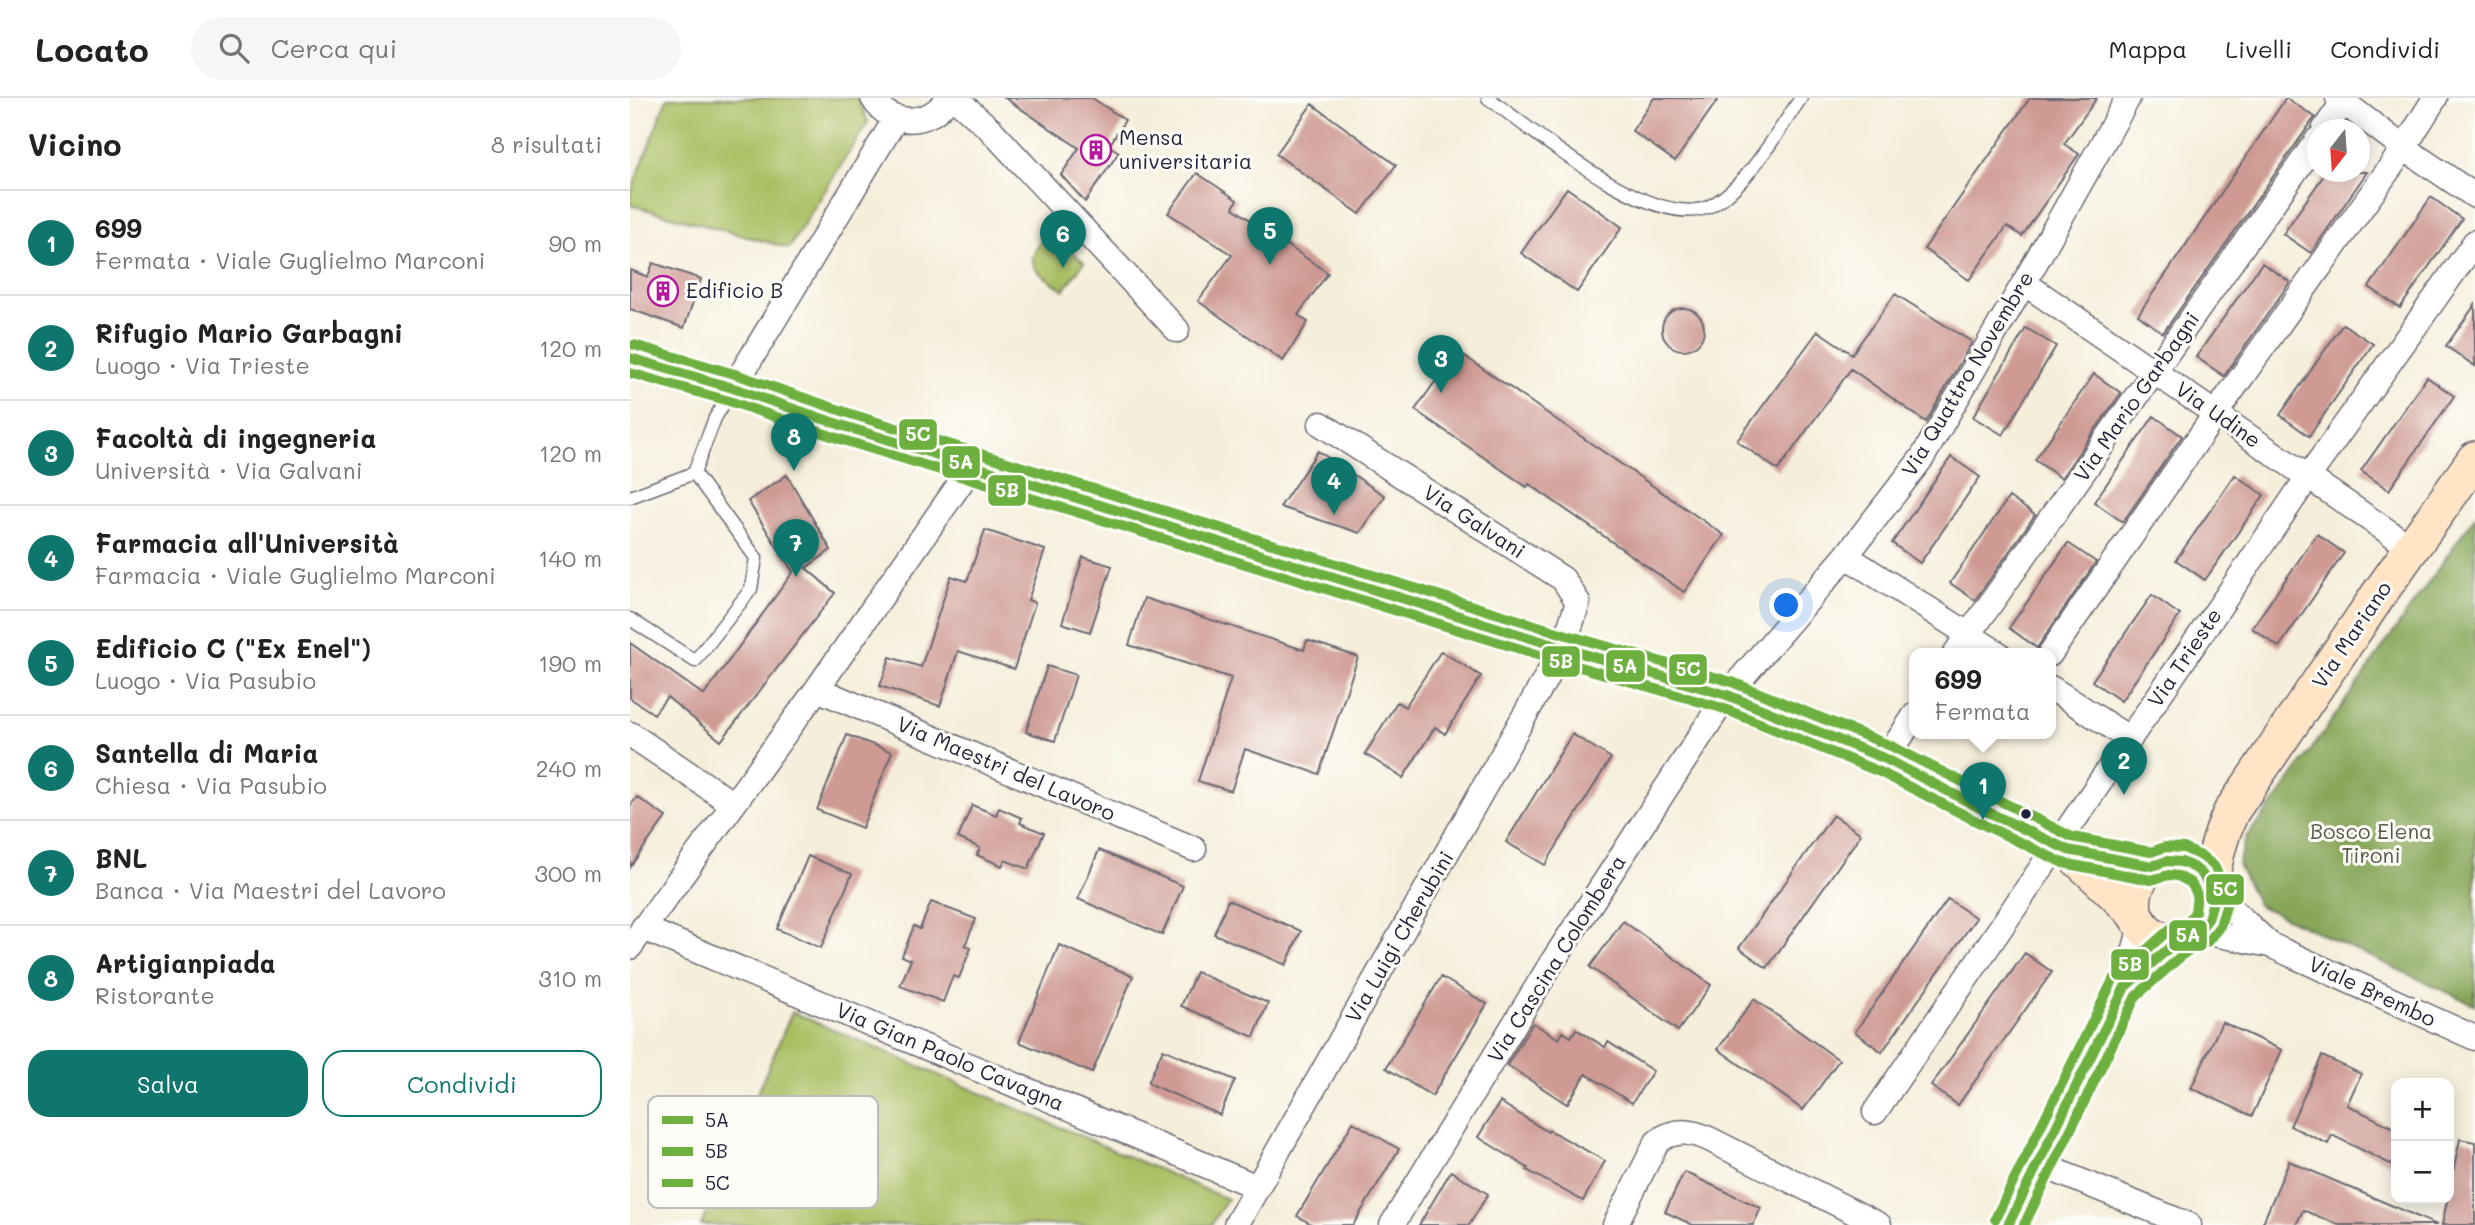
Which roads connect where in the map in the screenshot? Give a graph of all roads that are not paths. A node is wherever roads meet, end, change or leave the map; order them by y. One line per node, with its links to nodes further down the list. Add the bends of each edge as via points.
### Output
1 (873, 98): 9 (street)
2 (948, 98): 9 (street, via 934,114 922,119)
3 (955, 98): 16 (street)
4 (1488, 98): 5 (lane, via 1615,186 1656,206 1688,211 1712,205 1735,187)
5 (1801, 98)
6 (2127, 98): 15 (street, Via Quattro Novembre)
7 (2435, 98): 11 (street)
8 (2343, 99): 10 (street); 11 (street)
9 (896, 118): 19 (street)
10 (2331, 119)
11 (2404, 148): 13 (street); 20 (street)
12 (2307, 155): 18 (street, Via Mario Garbagni)
13 (2475, 196)
14 (2475, 242): 25 (street, Via Trieste)
15 (2024, 283): 18 (street, Via Udine); 28 (street, Via Quattro Novembre, via 1922,458)
16 (1177, 330)
17 (630, 358): 19 (street)
18 (2156, 372): 20 (street, Via Udine); 30 (street, Via Mario Garbagni)
19 (733, 388): 23 (street); 24 (lane, via 715,418)
20 (2216, 413): 25 (street, Via Udine); 32 (street)
21 (1321, 424): 31 (street, Via Galvani, via 1563,579 1578,602)
22 (2475, 459): 27 (street, Via Mariano)
23 (973, 465): 31 (street); 33 (street)
24 (694, 473): 26 (lane); 29 (lane, via 756,558 751,589 695,661)
25 (2308, 477): 27 (street, Via Udine); 38 (street, Via Trieste)
26 (630, 497)
27 (2412, 548): 41 (street, Via Mariano)
28 (1846, 556): 30 (street); 35 (street, Via Quattro Novembre)
29 (630, 620)
30 (1962, 644)
31 (1563, 648): 35 (street); 54 (street, Via Luigi Cherubini)
32 (2054, 648)
33 (817, 689): 40 (street); 43 (street, Via Maestri del Lavoro)
34 (2056, 691): 38 (street)
35 (1727, 695): 39 (street); 56 (street, Via Cascina Colombera, via 1551,964)
36 (1909, 724): 39 (street)
37 (630, 734): 40 (street)
38 (2130, 739): 42 (street, Via Trieste)
39 (1886, 759): 42 (street)
40 (733, 804): 48 (street)
41 (2231, 812): 44 (street, Via Mariano, via 2194,844); 45 (street, Via Mariano, via 2213,862)
42 (2062, 847): 44 (street); 46 (street); 52 (street, Via Trieste)
43 (1194, 849)
44 (2160, 864): 45 (street, via 2182,862 2195,868); 46 (street, via 2141,875 2135,887 2132,900)
45 (2211, 890): 47 (street, via 2208,919); 49 (street, Viale Brembo)
46 (2137, 919): 47 (street, via 2158,938); 50 (street)
47 (2188, 936): 49 (street, Viale Brembo); 50 (street)
48 (637, 938): 54 (street, Via Gian Paolo Cavagna)
49 (2270, 945): 51 (street, Viale Brembo)
50 (2125, 987): 53 (street)
51 (2475, 1038)
52 (1875, 1112)
53 (2039, 1164): 59 (street); 60 (street)
54 (1258, 1187): 55 (street, Via Luigi Cherubini)
55 (1236, 1225)
56 (1392, 1225)
57 (1615, 1225): 58 (street, via 1657,1142 1681,1131 1711,1139)
58 (1880, 1225)
59 (2008, 1225)
60 (2189, 1225)

